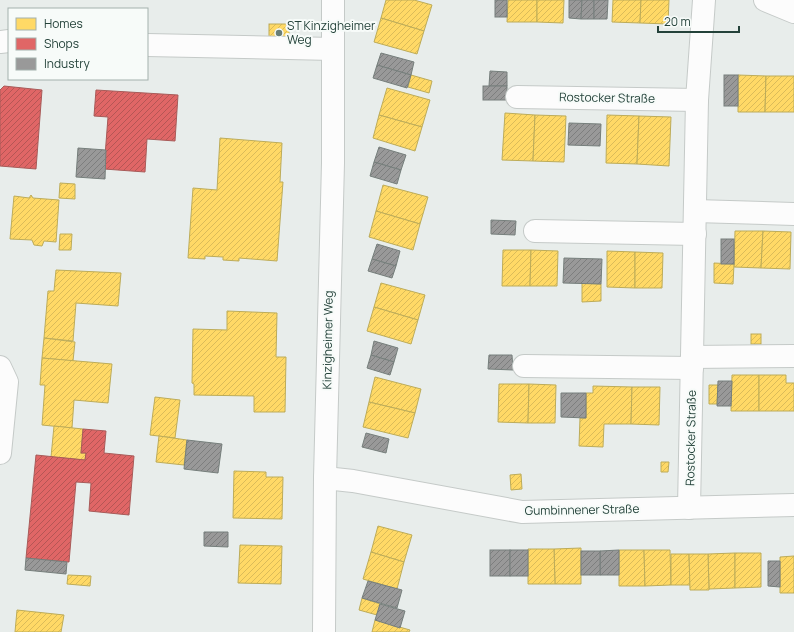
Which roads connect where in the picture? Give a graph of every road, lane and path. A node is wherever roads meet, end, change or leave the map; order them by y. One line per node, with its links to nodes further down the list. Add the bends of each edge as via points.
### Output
1 (334, 0): 6 (street, Kinzigheimer Weg)
2 (704, 0): 8 (street, Rostocker Straße)
3 (765, 0): 4 (street)
4 (794, 12)
5 (148, 45): 6 (street)
6 (333, 49): 18 (street, Kinzigheimer Weg, via 333,163)
7 (517, 97): 8 (street, Rostocker Straße)
8 (697, 100): 9 (street, Rostocker Straße)
9 (695, 211): 10 (street); 12 (street, Rostocker Straße)
10 (794, 214)
11 (535, 231): 12 (street)
12 (695, 234): 14 (street, Rostocker Straße)
13 (794, 356): 14 (street)
14 (692, 362): 15 (street); 20 (street, Rostocker Straße)
15 (524, 366)
16 (0, 367): 17 (street, via 7,382)
17 (0, 453)
18 (325, 478): 20 (street, Gumbinnener Straße, via 522,512); 21 (street, Kinzigheimer Weg)
19 (794, 505): 20 (street, Gumbinnener Straße)
20 (689, 508)
21 (324, 632)

